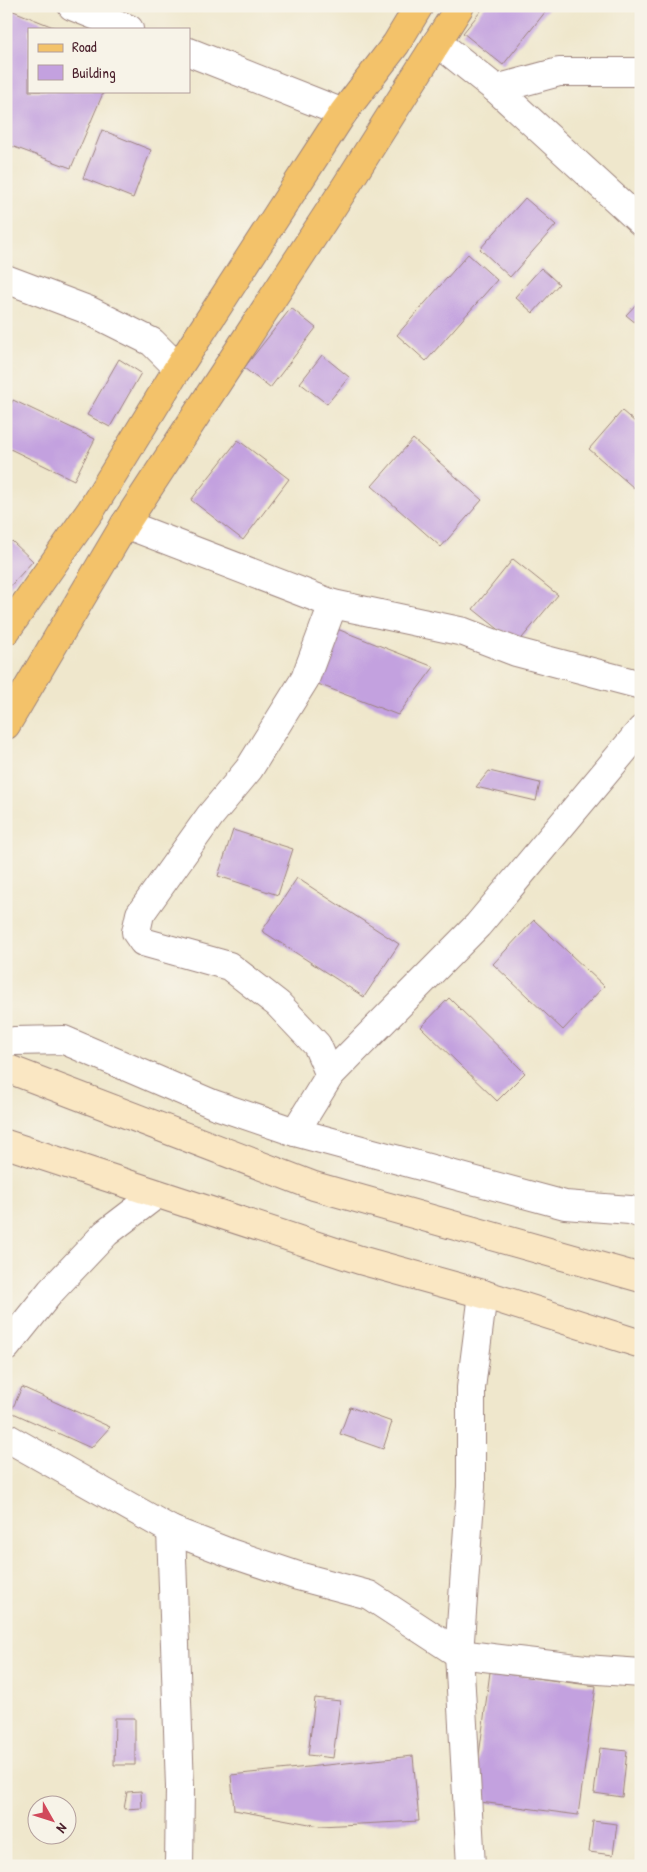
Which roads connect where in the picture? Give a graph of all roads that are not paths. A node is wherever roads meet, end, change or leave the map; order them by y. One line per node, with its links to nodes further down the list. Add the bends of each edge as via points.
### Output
1 (72, 6): 4 (street)
2 (419, 6): 9 (main road, via 396,44)
3 (460, 6): 5 (main road)
4 (127, 28)
5 (437, 42): 8 (street); 13 (main road)
6 (190, 52): 9 (street)
7 (641, 72): 8 (street, via 559,72)
8 (496, 89): 10 (street)
9 (343, 113): 12 (main road)
10 (641, 222)
11 (6, 279): 12 (street, via 88,310 152,342)
12 (178, 368): 15 (main road, via 91,510)
13 (125, 524): 14 (street); 17 (main road)
14 (333, 604): 16 (street, via 464,632 516,652); 21 (street, via 305,678 249,769 210,816 140,914 136,932 143,942 229,966 278,1004 317,1045)
15 (8, 624)
16 (641, 685)
17 (6, 725)
18 (641, 730): 21 (street, via 478,925)
19 (6, 1043): 22 (street, via 64,1040 213,1104)
20 (6, 1068): 26 (main road, via 314,1186)
21 (330, 1075): 22 (street)
22 (295, 1132): 25 (street, via 565,1205)
23 (6, 1144): 24 (main road)
24 (157, 1194): 27 (main road, via 360,1260); 29 (street, via 106,1233 51,1290)
25 (637, 1208)
26 (641, 1278)
27 (483, 1294): 28 (main road); 32 (street, via 471,1388 471,1487)
28 (641, 1344)
29 (6, 1348)
30 (6, 1437): 31 (street)
31 (171, 1530): 32 (street, via 298,1576 369,1594); 34 (street, via 180,1787)
32 (459, 1654): 33 (street); 35 (street)
33 (641, 1673)
34 (179, 1866)
35 (470, 1866)

